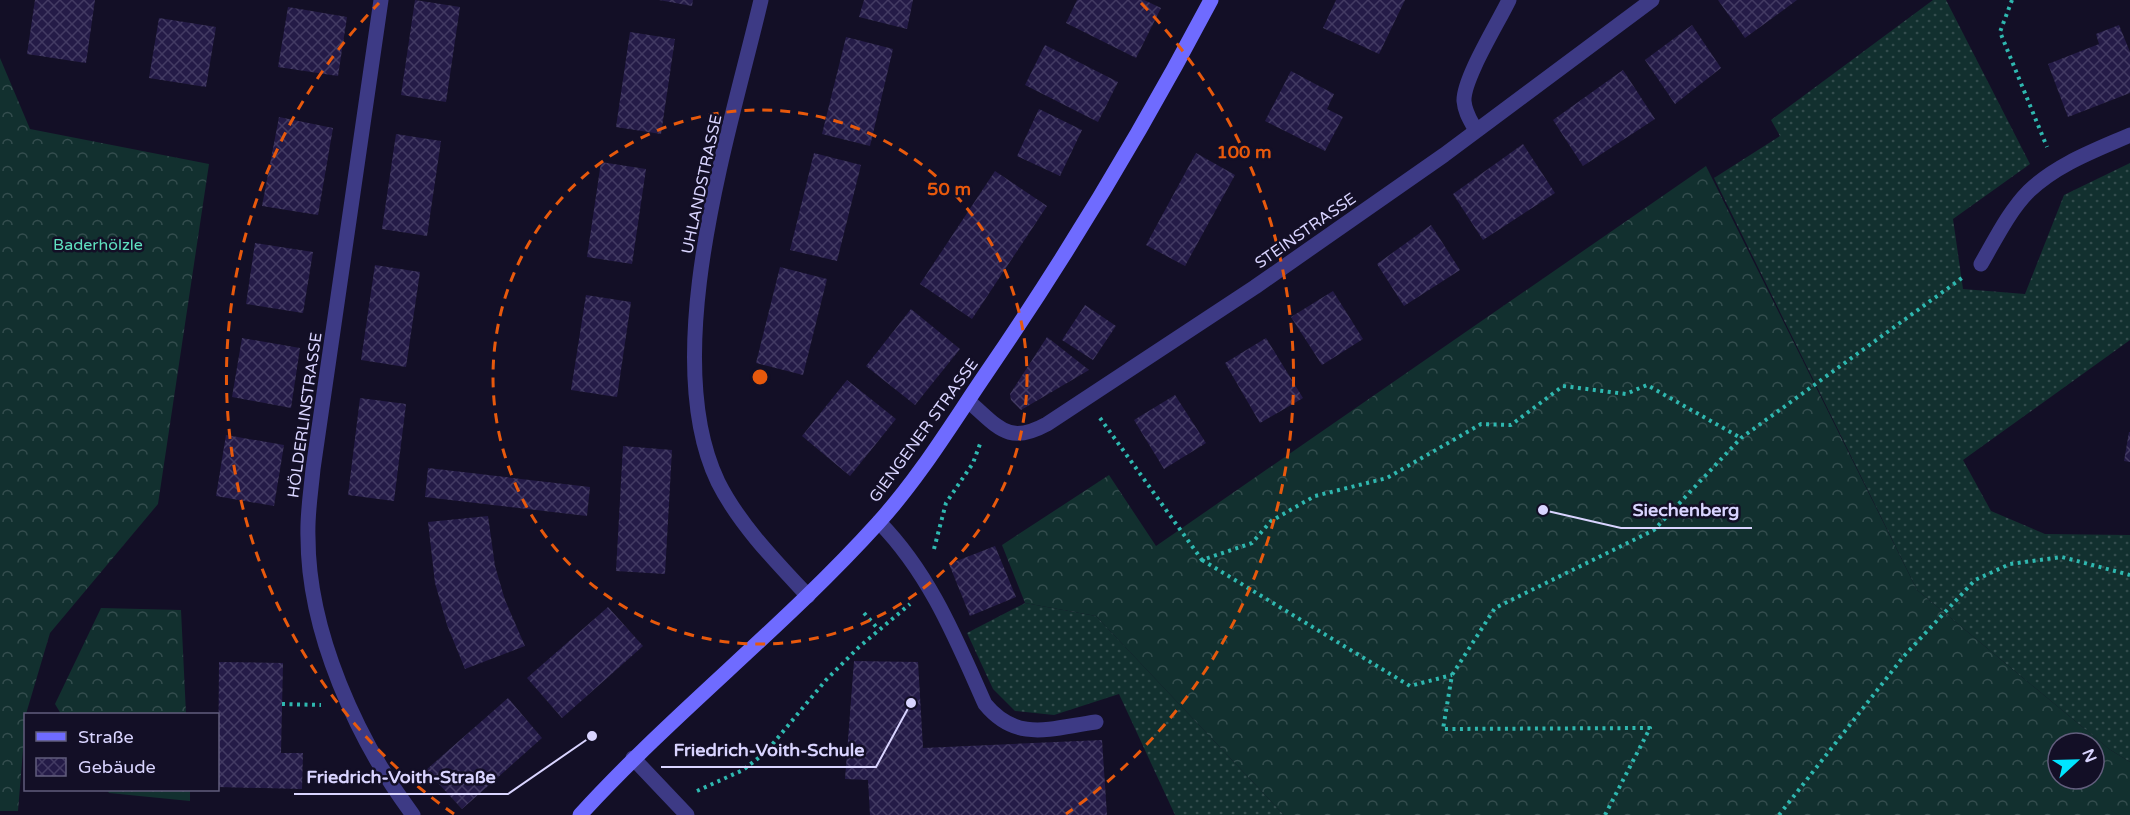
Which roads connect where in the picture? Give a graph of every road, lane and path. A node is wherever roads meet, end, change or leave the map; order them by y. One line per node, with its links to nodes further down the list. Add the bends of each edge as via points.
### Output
1 (381, 0): 23 (street, HÖLDERLINSTRASSE, via 309,512 315,598)
2 (761, 0): 19 (street, UHLANDSTRASSE, via 708,225 696,310 698,402 701,431 719,483 738,514)
3 (1211, 0): 11 (main road, GIENGENER STRASSE, via 1162,92 1072,243)
4 (1509, 0): 7 (street, via 1467,82 1465,107)
5 (1652, 0): 7 (street, STEINSTRASSE)
6 (2012, 0): 9 (path, via 2000,32)
7 (1476, 131): 12 (street, STEINSTRASSE, via 1255,286 1047,424 1015,435)
8 (2130, 135): 9 (street)
9 (2057, 171): 10 (street, via 2021,200)
10 (1980, 264): 14 (path)
11 (968, 401): 12 (street, STEINSTRASSE); 15 (main road, GIENGENER STRASSE)
12 (990, 419): 18 (path, via 973,463 946,503)
13 (1111, 436): 16 (path)
14 (1741, 438): 16 (path, via 1647,385 1626,394 1563,386 1511,425 1481,424 1387,478 1315,495 1271,521 1252,543); 22 (path, via 1654,530 1495,608)
15 (879, 522): 18 (street, via 901,544); 19 (main road, GIENGENER STRASSE)
16 (1202, 560): 22 (path, via 1410,686)
17 (2130, 575): 32 (path, via 2062,557 2010,564 1975,580 1905,656)
18 (926, 580): 21 (path, via 911,603); 25 (street, via 984,705 997,719 1015,729 1033,730)
19 (808, 596): 26 (main road, GIENGENER STRASSE)
20 (864, 613): 21 (path)
21 (879, 630): 27 (path, via 826,680 754,763)
22 (1452, 675): 31 (path, via 1443,729 1650,728)
23 (344, 696): 24 (path, via 319,706); 28 (street, HÖLDERLINSTRASSE, via 383,772)
24 (282, 704)
25 (1096, 722)
26 (633, 758): 27 (street); 29 (main road, GIENGENER STRASSE)
27 (675, 801): 30 (street)
28 (413, 815)
29 (580, 815)
30 (687, 815)
31 (1605, 815)
32 (1779, 815)

